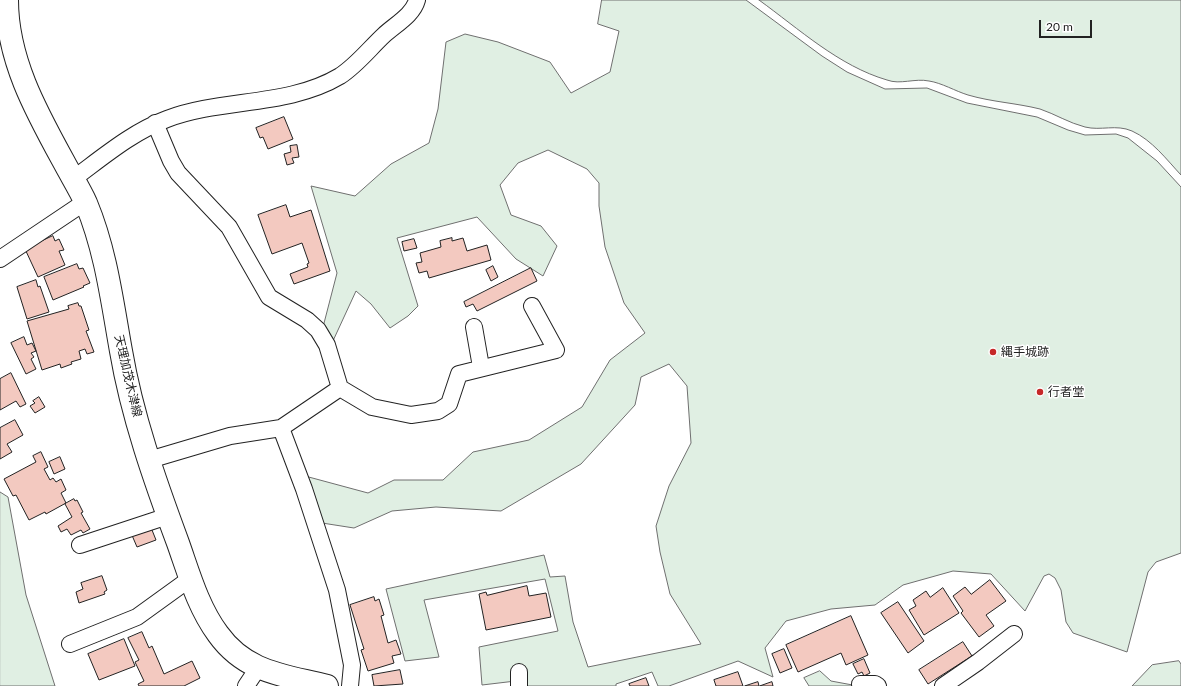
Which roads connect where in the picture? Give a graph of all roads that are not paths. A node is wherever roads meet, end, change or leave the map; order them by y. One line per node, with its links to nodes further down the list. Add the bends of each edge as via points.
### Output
1 (7, 0): 4 (main road, 天理加茂木津線, via 15,57 23,82)
2 (417, 0): 3 (street, via 409,13 340,76 314,88 289,95 215,108 169,118)
3 (155, 124): 4 (street, via 122,143); 10 (street, via 178,173 229,227 269,297 307,320 318,330 327,345)
4 (73, 179): 5 (main road, 天理加茂木津線)
5 (85, 202): 6 (street); 12 (main road, 天理加茂木津線, via 102,251 132,404)
6 (0, 259)
7 (532, 306): 9 (street, via 556,350)
8 (474, 327): 9 (street)
9 (481, 367): 10 (street, via 459,374 449,404 438,411 412,415 372,407)
10 (340, 388): 11 (street)
11 (281, 428): 12 (street, via 216,440); 22 (street, via 337,590 352,665)
12 (149, 460): 13 (main road, 天理加茂木津線)
13 (168, 516): 14 (street); 15 (main road, 天理加茂木津線)
14 (80, 546)
15 (191, 578): 17 (street, via 137,617); 18 (main road, 天理加茂木津線, via 202,608 217,633 235,654)
16 (1014, 634): 24 (street)
17 (70, 644)
18 (258, 668): 20 (street); 21 (main road, 天理加茂木津線, via 271,674)
19 (860, 684): 23 (street)
20 (246, 686)
21 (327, 686)
22 (350, 686)
23 (878, 686)
24 (943, 686)

